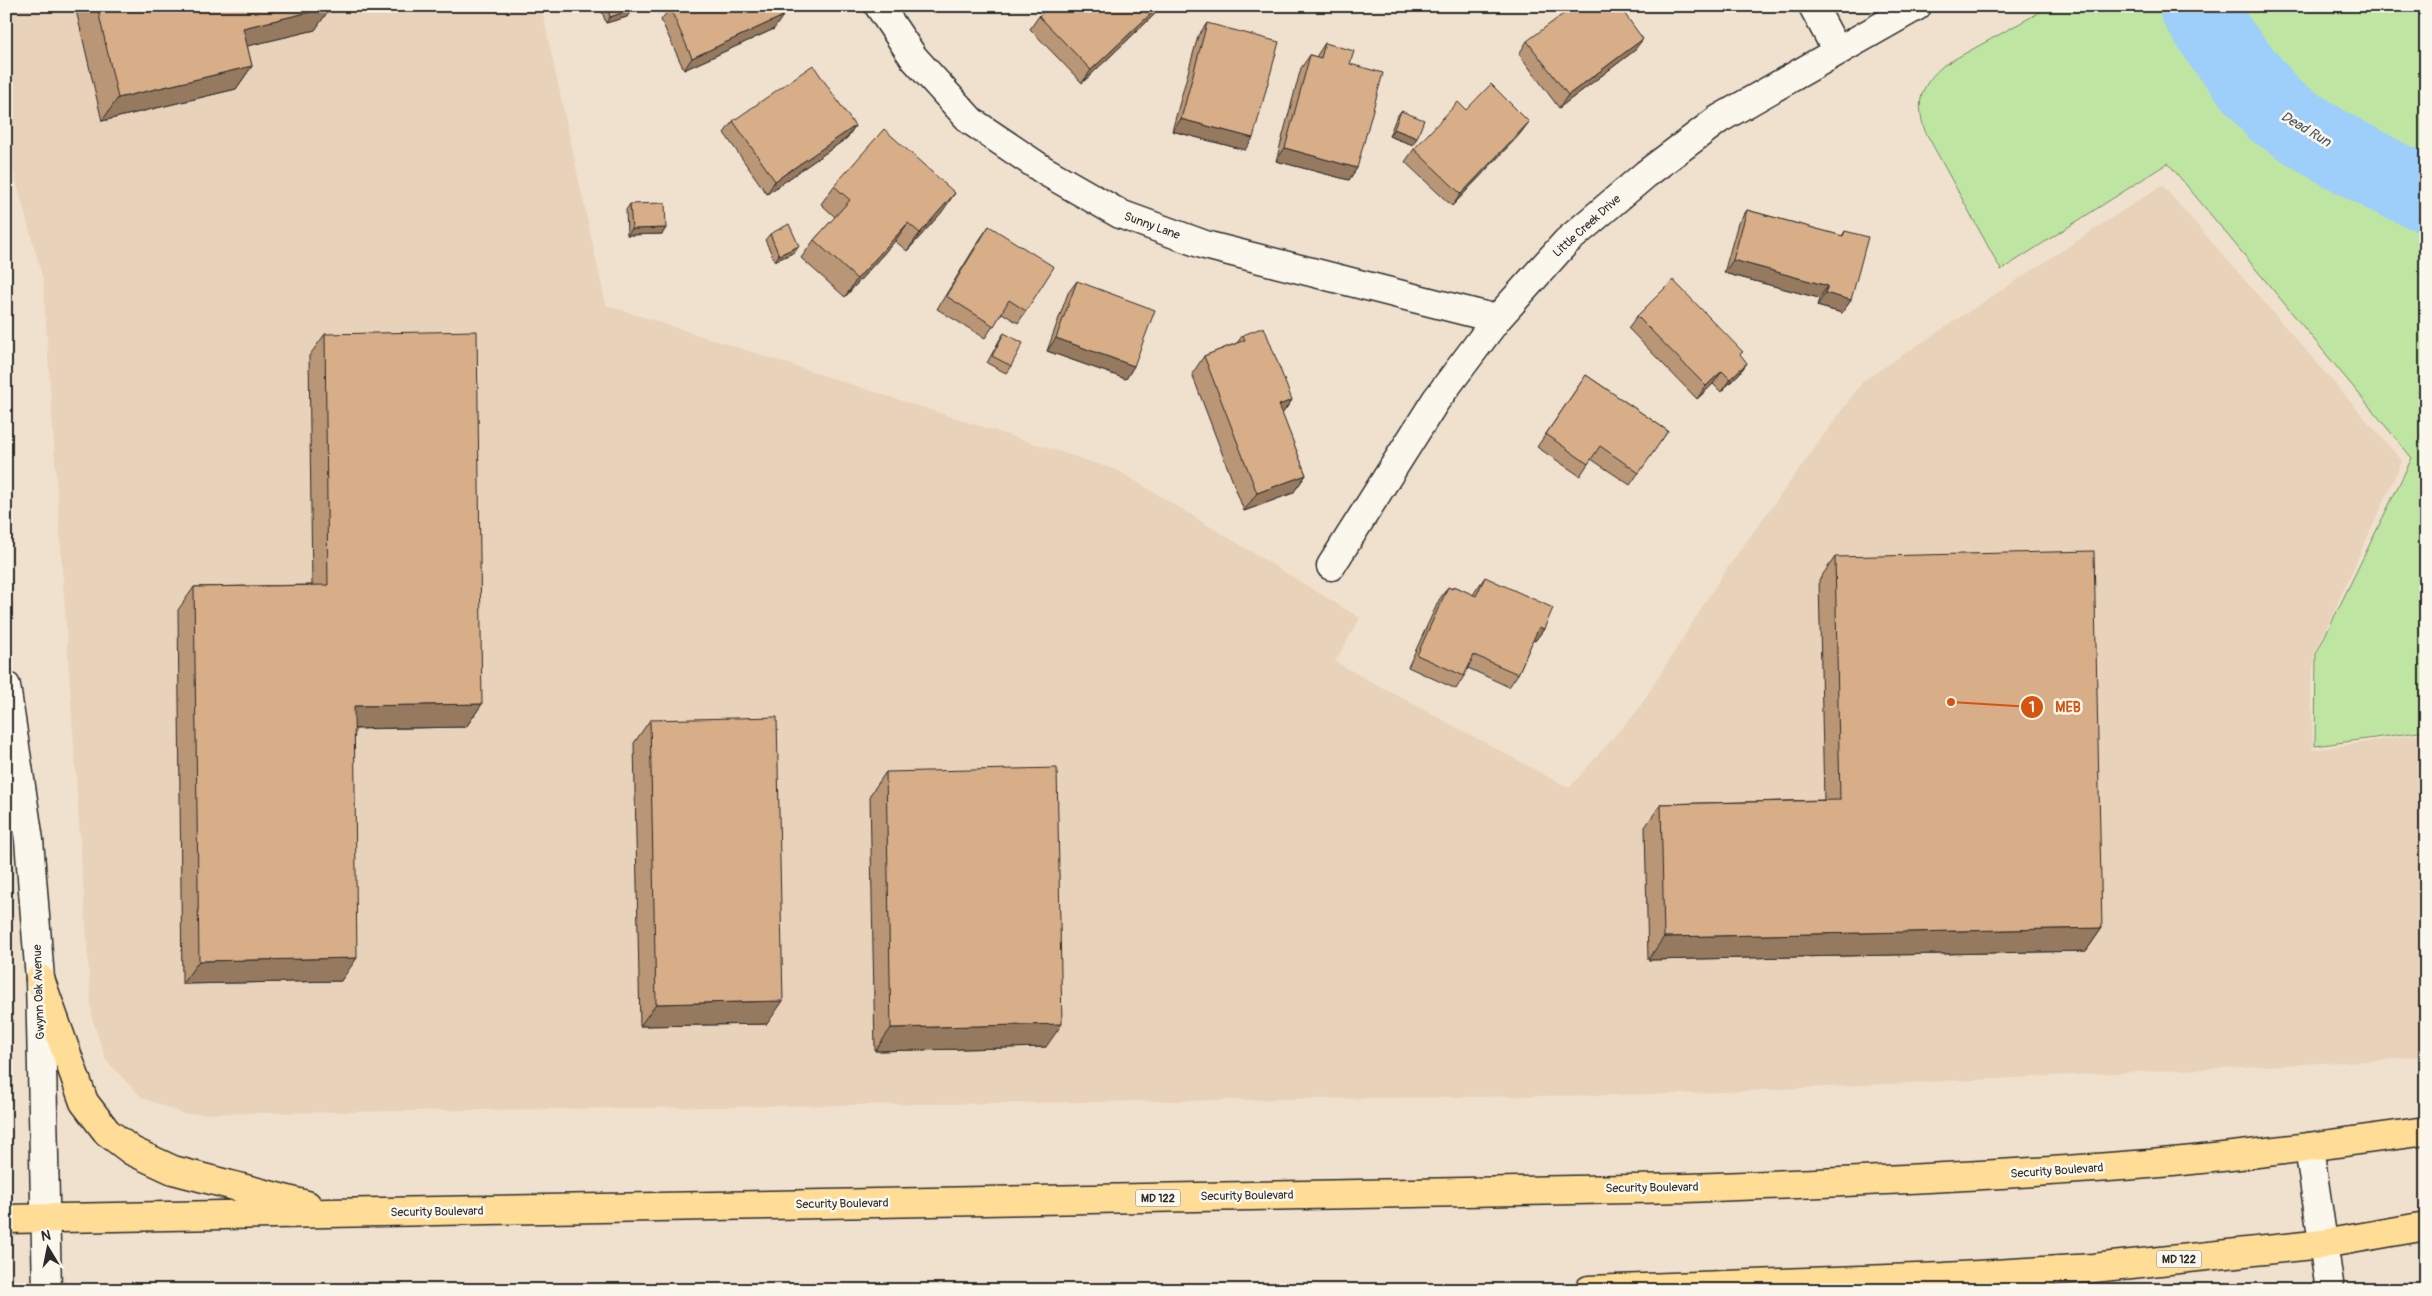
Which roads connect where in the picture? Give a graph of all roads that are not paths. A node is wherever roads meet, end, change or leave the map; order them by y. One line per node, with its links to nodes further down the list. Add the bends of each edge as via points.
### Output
1 (880, 6): 5 (street, Sunny Lane, via 914,58 971,121 1045,171 1120,214 1205,246)
2 (1813, 6): 4 (street)
3 (1917, 6): 4 (street, Little Creek Drive)
4 (1837, 51): 5 (street, Little Creek Drive, via 1719,119 1646,174 1566,242)
5 (1497, 319): 6 (street, Little Creek Drive, via 1436,400)
6 (1331, 566)
7 (6, 686): 8 (street, Gwynn Oak Avenue)
8 (6, 698): 9 (street, Gwynn Oak Avenue, via 29,840)
9 (40, 979): 12 (main road, via 84,1102 107,1132 132,1151 173,1170); 13 (street, Gwynn Oak Avenue)
10 (2426, 1131): 11 (main road, Security Boulevard / MD 122)
11 (2309, 1147): 12 (main road, Security Boulevard / MD 122, via 2124,1166 1918,1180 1687,1188); 16 (street)
12 (340, 1214): 13 (main road, Security Boulevard / MD 122)
13 (45, 1217): 14 (main road, Security Boulevard / MD 122); 17 (street, Gwynn Oak Avenue)
14 (6, 1219)
15 (2426, 1226): 16 (main road, MD 122)
16 (2323, 1244): 18 (main road, MD 122, via 2093,1268 1944,1278); 19 (street)
17 (47, 1290)
18 (1589, 1290)
19 (2330, 1290)

